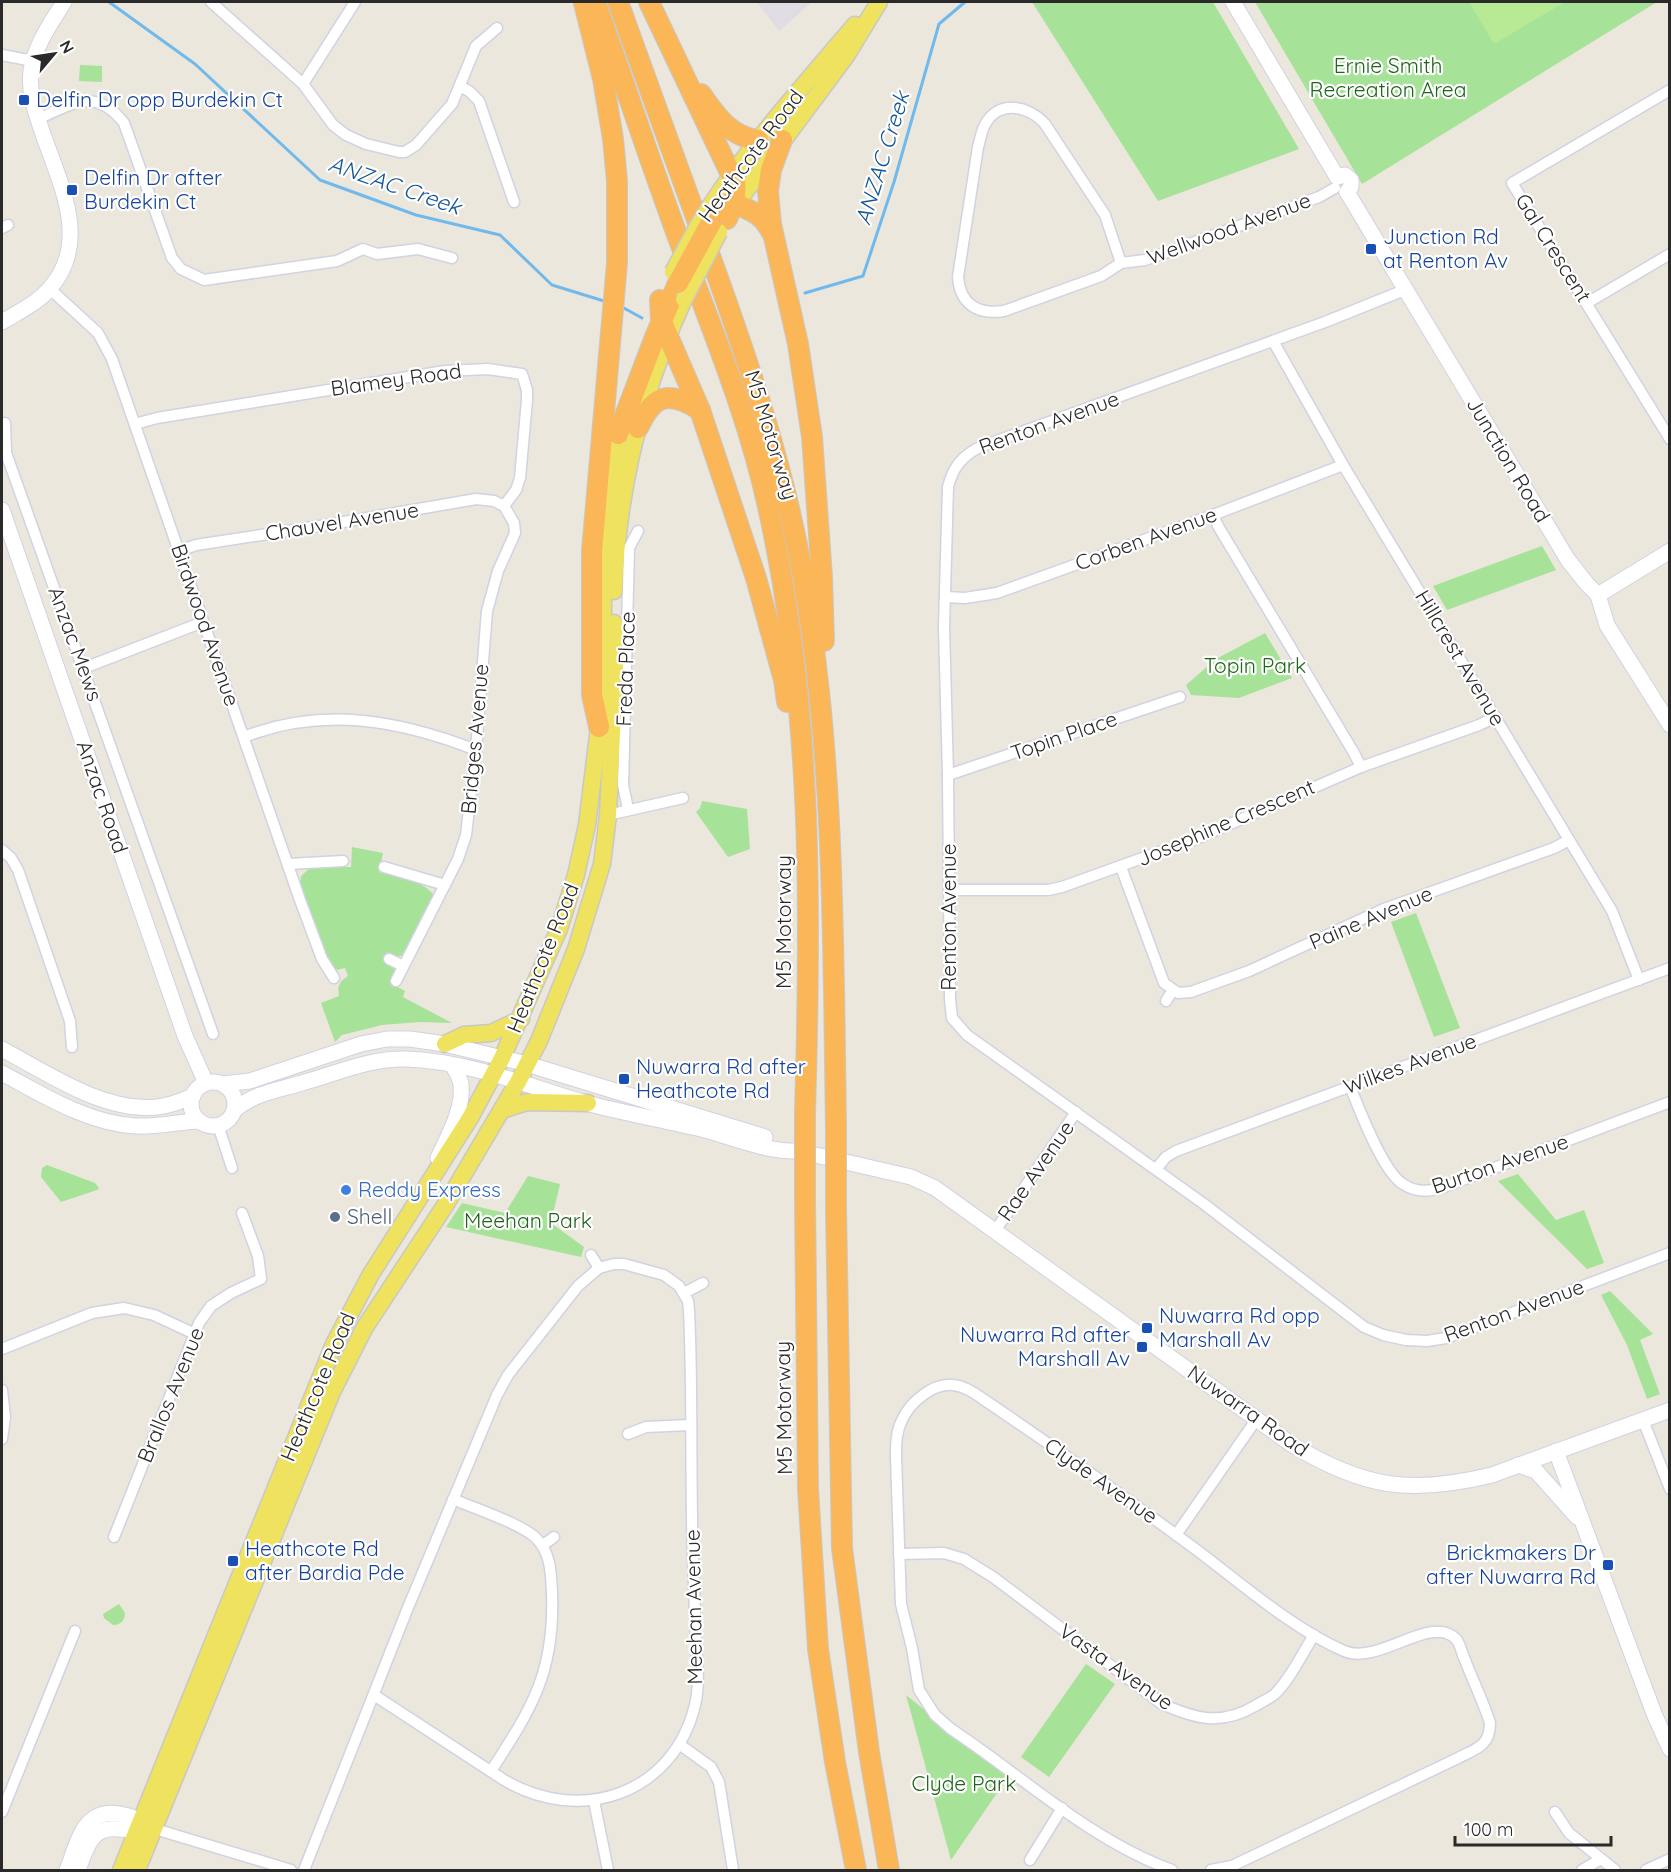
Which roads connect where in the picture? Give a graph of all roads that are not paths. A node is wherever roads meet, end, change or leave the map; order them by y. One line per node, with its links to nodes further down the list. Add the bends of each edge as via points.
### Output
1 (64, 2): 12 (main road, via 42,38)
2 (211, 2): 14 (street)
3 (355, 2): 14 (street)
4 (583, 2): 56 (highway, via 605,88 617,181 615,296 592,550 592,695)
5 (595, 2): 75 (highway, M5 Motorway, via 742,412 768,504 797,672 807,812)
6 (618, 2): 61 (highway, M5 Motorway, via 759,396 780,472 816,655)
7 (649, 2): 13 (highway)
8 (877, 2): 18 (main road, Heathcote Road); 19 (main road, Heathcote Road, via 846,56)
9 (1233, 2): 21 (main road, Junction Road)
10 (497, 27): 15 (street, via 476,46)
11 (2, 54): 12 (street)
12 (33, 62): 17 (main road, via 31,93)
13 (680, 65): 18 (highway, via 733,132); 20 (highway)
14 (303, 84): 15 (street, via 346,135 399,153 416,145 452,104)
15 (460, 87): 22 (street, via 479,101)
16 (1670, 90): 32 (street, Gal Crescent, via 1512,183)
17 (38, 119): 26 (street, via 93,100 115,112 124,123 172,258 181,269 204,280 337,261 363,249 377,254 418,249); 29 (main road, via 70,222 67,255)
18 (758, 140): 20 (main road, Heathcote Road)
19 (782, 140): 23 (main road, Heathcote Road); 24 (highway, via 768,191)
20 (731, 174): 23 (highway, via 736,190)
21 (1340, 186): 27 (street, Wellwood Avenue, via 1145,260); 30 (main road, Junction Road)
22 (514, 202)
23 (723, 213): 24 (highway, via 760,214); 28 (highway, bridge)
24 (775, 241): 61 (highway, via 798,344 812,437 822,577)
25 (1670, 254): 32 (street)
26 (452, 258)
27 (1121, 262): 27 (street, Wellwood Avenue, via 1101,276 1004,311 988,313 968,302 958,286 959,267 978,147 983,127 990,118 1017,107 1037,115 1100,206)
28 (678, 285): 31 (main road, Heathcote Road); 34 (highway)
29 (50, 289): 33 (main road); 38 (street, Birdwood Avenue, via 98,333 112,359)
30 (1407, 289): 35 (street, Renton Avenue); 49 (main road, Junction Road, via 1568,560)
31 (660, 300): 34 (highway); 40 (main road, Heathcote Road, via 637,358)
32 (1587, 303): 41 (street, Gal Crescent)
33 (2, 322)
34 (665, 329): 36 (highway); 39 (main road, Heathcote Road); 40 (highway)
35 (1273, 341): 42 (street, Hillcrest Avenue); 50 (street, Renton Avenue, via 968,454 952,473 948,487)
36 (700, 410): 39 (highway, via 670,397 650,405); 75 (highway, via 756,578 784,680 796,785 799,897)
37 (5, 423): 52 (street, Anzac Mews, via 6,453)
38 (135, 424): 43 (street, Blamey Road, via 445,371 488,369 522,374 527,400 520,478); 47 (street, Birdwood Avenue)
39 (638, 428): 64 (main road, Heathcote Road, via 622,508 615,572)
40 (618, 434): 56 (main road, Heathcote Road, via 604,543)
41 (1670, 439)
42 (1343, 465): 45 (street, Corben Avenue); 54 (street, Hillcrest Avenue)
43 (504, 506): 47 (street, Chauvel Avenue, via 476,499); 58 (street, Bridges Avenue, via 515,533 498,571 487,611)
44 (2, 510): 93 (main road, Anzac Road, via 185,1036)
45 (1213, 515): 50 (street, Corben Avenue, via 996,593 973,598); 59 (street)
46 (638, 531): 63 (street, Freda Place, via 629,548 623,785)
47 (178, 551): 51 (street, Birdwood Avenue)
48 (1670, 551): 49 (main road)
49 (1598, 595): 55 (main road, Junction Road, via 1607,625)
50 (945, 597): 60 (street, Renton Avenue)
51 (203, 622): 52 (street); 57 (street, Birdwood Avenue)
52 (84, 668): 83 (street, Anzac Mews)
53 (1179, 697): 60 (street, Topin Place)
54 (1496, 717): 59 (street, Josephine Crescent); 65 (street, Hillcrest Avenue)
55 (1670, 725)
56 (599, 727): 82 (main road, Heathcote Road, via 587,825 576,875 559,929)
57 (244, 737): 58 (street, via 287,724 352,720 408,727); 68 (street, Birdwood Avenue)
58 (476, 750): 71 (street, Bridges Avenue, via 466,835)
59 (1360, 767): 70 (street, Josephine Crescent)
60 (948, 775): 72 (street, Renton Avenue)
61 (828, 794): 157 (highway, M5 Motorway, bridge, via 842,1548)
62 (683, 798): 63 (street)
63 (628, 809): 64 (street)
64 (608, 815): 88 (main road, Heathcote Road, via 602,864 576,949)
65 (1569, 840): 78 (street, Hillcrest Avenue, via 1612,911); 80 (street, Paine Avenue, via 1384,909 1249,971 1191,992)
66 (2, 850): 85 (street, via 18,870 70,1021)
67 (343, 861): 68 (street)
68 (288, 864): 77 (street, Birdwood Avenue, via 322,959)
69 (384, 867): 71 (street)
70 (1121, 867): 72 (street, Josephine Crescent, via 1048,890); 80 (street, via 1161,977)
71 (445, 885): 74 (street, Bridges Avenue)
72 (949, 890): 101 (street, Renton Avenue, via 952,1018 967,1035)
73 (389, 959): 74 (street)
74 (403, 966): 79 (street, Bridges Avenue)
75 (809, 967): 156 (highway, M5 Motorway, bridge, via 805,1113 808,1489 818,1649)
76 (1670, 968): 78 (street, Wilkes Avenue)
77 (334, 978)
78 (1639, 980): 95 (street, Wilkes Avenue)
79 (396, 981)
80 (1173, 990): 81 (street)
81 (1166, 1001)
82 (521, 1019): 84 (main road, via 491,1033 464,1035); 87 (main road, Heathcote Road)
83 (213, 1034)
84 (445, 1044): 87 (main road, Nuwarra Road); 94 (main road, Nuwarra Road, via 387,1039 250,1081)
85 (72, 1047)
86 (2, 1049): 96 (main road, via 88,1094 126,1106 157,1107)
87 (502, 1058): 88 (main road, Nuwarra Road); 91 (main road, Heathcote Road)
88 (527, 1064): 92 (main road, Heathcote Road); 104 (main road, Nuwarra Road, via 705,1117 785,1143)
89 (453, 1066): 91 (main road, Nuwarra Road); 99 (main road, Nuwarra Road, via 406,1059 380,1060 255,1095); 107 (main road, via 461,1085 461,1099)
90 (2, 1073): 102 (main road, via 54,1101 107,1122 147,1126)
91 (493, 1075): 92 (main road, Nuwarra Road); 107 (main road, Heathcote Road)
92 (518, 1082): 98 (main road, Nuwarra Road); 100 (main road, Heathcote Road)
93 (206, 1083): 94 (main road); 96 (main road)
94 (223, 1084): 99 (main road, via 233,1095)
95 (1350, 1086): 97 (street, Burton Avenue, via 1394,1175 1404,1185 1425,1191 1444,1188); 106 (street, Wilkes Avenue, via 1176,1151)
96 (193, 1096): 102 (main road, via 192,1109)
97 (1670, 1102)
98 (588, 1103): 100 (main road, via 527,1102); 104 (main road, Nuwarra Road, via 784,1152)
99 (234, 1110): 103 (main road, via 228,1120)
100 (502, 1110): 144 (main road, Heathcote Road, via 365,1327 337,1383 214,1680)
101 (1076, 1112): 106 (street, Renton Avenue); 109 (street, Rae Avenue)
102 (199, 1121): 103 (main road)
103 (218, 1125): 105 (street)
104 (798, 1151): 109 (main road, Nuwarra Road, via 911,1177 935,1188)
105 (232, 1168)
106 (1156, 1169): 110 (street, Renton Avenue, via 1359,1323 1400,1340 1446,1338)
107 (421, 1196): 144 (main road, Heathcote Road, via 366,1283 334,1344)
108 (242, 1213): 115 (street, Brallos Avenue, via 258,1256 261,1279 211,1306)
109 (995, 1231): 119 (main road, Nuwarra Road)
110 (1670, 1253)
111 (591, 1255): 112 (street)
112 (599, 1268): 114 (street, via 624,1264 657,1272); 127 (street, via 578,1286 503,1384)
113 (703, 1283): 114 (street)
114 (684, 1293): 121 (street, Meehan Avenue, via 689,1310)
115 (195, 1334): 116 (street, via 154,1315 124,1308 92,1313); 130 (street, Brallos Avenue)
116 (2, 1349)
117 (2, 1390): 123 (street)
118 (1670, 1410): 120 (main road, Nuwarra Road)
119 (1256, 1420): 125 (main road, Nuwarra Road, via 1301,1450 1352,1476 1381,1482 1440,1486); 129 (street)
120 (1643, 1420): 124 (main road, Nuwarra Road); 126 (street)
121 (690, 1425): 122 (street, via 646,1427); 137 (street, Meehan Avenue, via 698,1679 692,1714)
122 (628, 1434)
123 (2, 1439)
124 (1556, 1450): 125 (main road, Nuwarra Road); 128 (main road)
125 (1518, 1465): 128 (main road, via 1536,1471)
126 (1670, 1489)
127 (453, 1499): 132 (street, via 529,1532); 136 (street)
128 (1583, 1524): 138 (main road)
129 (1176, 1535): 133 (street, Clyde Avenue, via 991,1404 966,1388 953,1385 919,1398 902,1420 896,1456); 135 (street, Clyde Avenue)
130 (114, 1537)
131 (554, 1537): 132 (street)
132 (543, 1545): 139 (street, via 549,1558 553,1621 548,1658 529,1711)
133 (899, 1554): 135 (street, Vasta Avenue, via 944,1553 964,1559 1162,1704 1188,1716 1215,1720 1244,1713 1274,1695); 141 (street, Clyde Avenue, via 901,1604 919,1690 925,1701 951,1729)
134 (75, 1631): 142 (street)
135 (1314, 1635): 159 (street, Clyde Avenue, via 1347,1653 1361,1654 1427,1633 1441,1631 1456,1639 1490,1723 1487,1740 1464,1755 1232,1866)
136 (374, 1695): 139 (street, Meehan Avenue); 153 (street)
137 (679, 1743): 140 (street, Meehan Avenue, via 666,1762 640,1783); 155 (street, via 711,1767 720,1782)
138 (1670, 1749)
139 (491, 1771): 140 (street, Meehan Avenue, via 543,1798)
140 (594, 1801): 154 (street)
141 (1062, 1808): 147 (street); 158 (street, Clyde Avenue, via 1145,1861)
142 (2, 1812)
143 (1556, 1812): 145 (street, via 1569,1833)
144 (145, 1827): 148 (main road, via 109,1813 96,1816 82,1832); 149 (main road, via 100,1830 91,1838); 150 (main road, Heathcote Road); 151 (main road, Heathcote Road); 152 (street)
145 (1601, 1859): 160 (street); 161 (street)
146 (1670, 1859): 162 (street)
147 (1030, 1860)
148 (67, 1870)
149 (78, 1870)
150 (121, 1870)
151 (137, 1870)
152 (291, 1870)
153 (304, 1870)
154 (608, 1870)
155 (733, 1870)
156 (856, 1870)
157 (889, 1870)
158 (1172, 1870)
159 (1211, 1870)
160 (1582, 1870)
161 (1615, 1870)
162 (1646, 1870)

